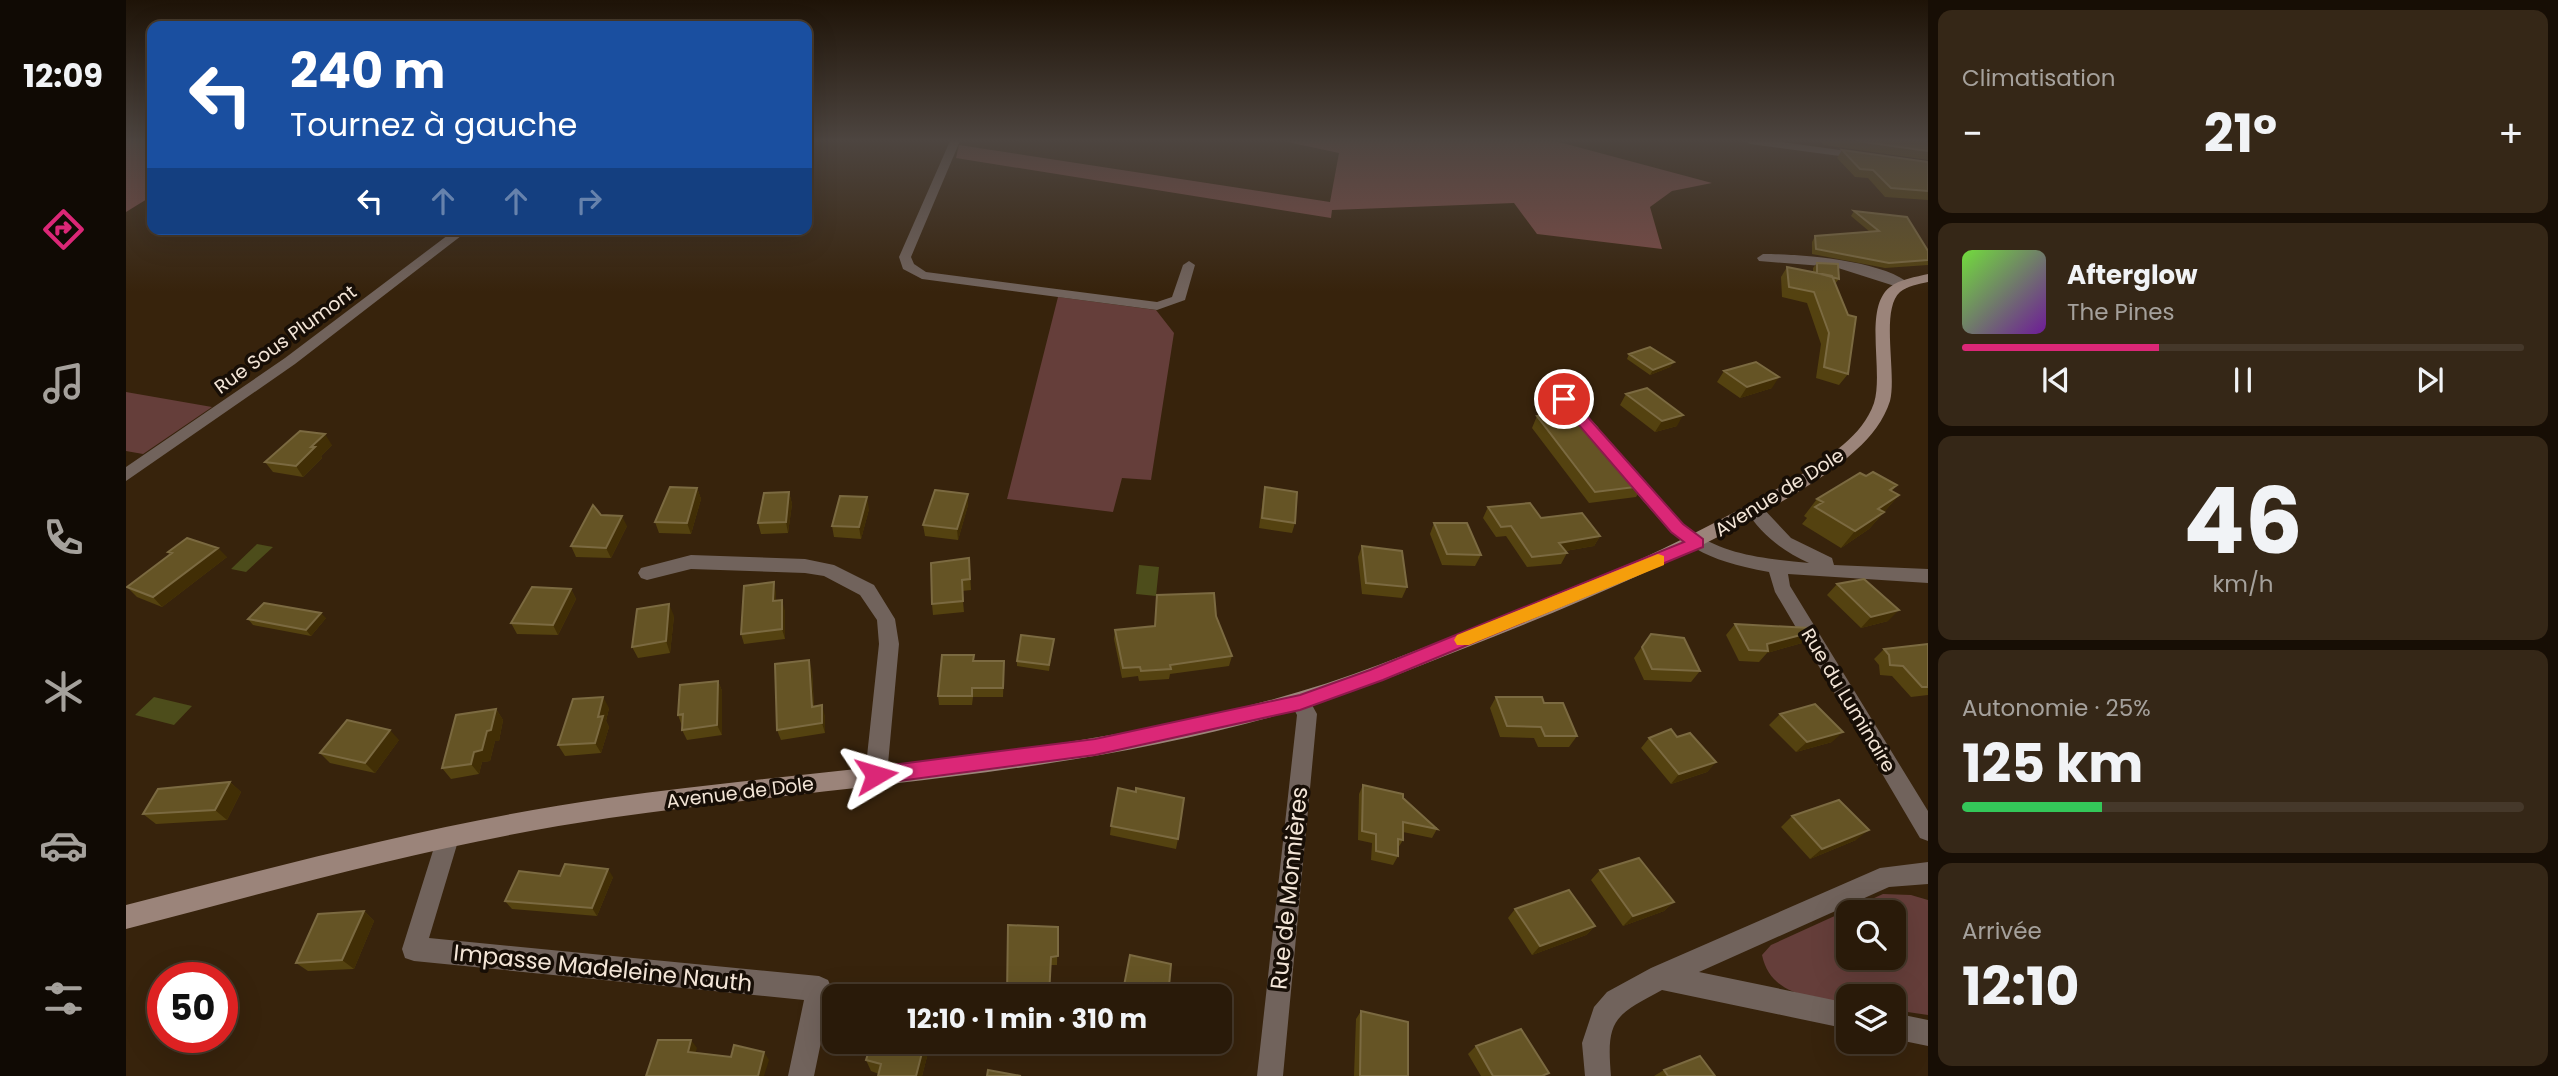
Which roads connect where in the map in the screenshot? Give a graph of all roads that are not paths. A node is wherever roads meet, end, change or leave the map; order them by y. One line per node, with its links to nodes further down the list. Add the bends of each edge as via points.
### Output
1 (933, 191): 4 (street, via 905,257 908,266 922,275 1157,306 1178,300)
2 (456, 235): 8 (street, Rue Sous Plumont, via 290,361)
3 (1763, 258): 6 (street, via 1797,257 1851,266)
4 (1189, 265)
5 (1928, 278): 6 (main road)
6 (1904, 285): 9 (main road, Avenue de Dole, via 1891,293 1885,307 1886,376 1877,418 1845,452)
7 (1564, 399): 10 (street, via 1677,528)
8 (126, 475)
9 (1754, 509): 10 (main road, Avenue de Dole); 12 (street, via 1770,532 1793,550)
10 (1697, 543): 11 (street, via 1737,560); 15 (main road, Avenue de Dole, via 1377,675)
11 (1777, 566): 12 (street); 17 (street, Rue du Luminaire, via 1781,587)
12 (1842, 570): 14 (street)
13 (647, 572): 16 (street, via 691,562 805,566 828,570 867,590 886,619 889,644)
14 (1928, 576)
15 (1300, 702): 16 (main road, Avenue de Dole, via 1095,747); 26 (street, Rue de Monnières, via 1307,714)
16 (876, 775): 18 (main road, Avenue de Dole, via 606,808)
17 (1928, 831)
18 (448, 838): 20 (main road, Avenue de Dole); 25 (street, Impasse Madeleine Nauth, via 414,949 820,989)
19 (1928, 873): 21 (street, via 1888,876)
20 (126, 916)
21 (1660, 978): 22 (street); 27 (street, via 1616,1001 1603,1016 1595,1043)
22 (1836, 1014)
23 (1906, 1028): 24 (street)
24 (1928, 1033)
25 (802, 1076)
26 (1270, 1076)
27 (1598, 1076)

